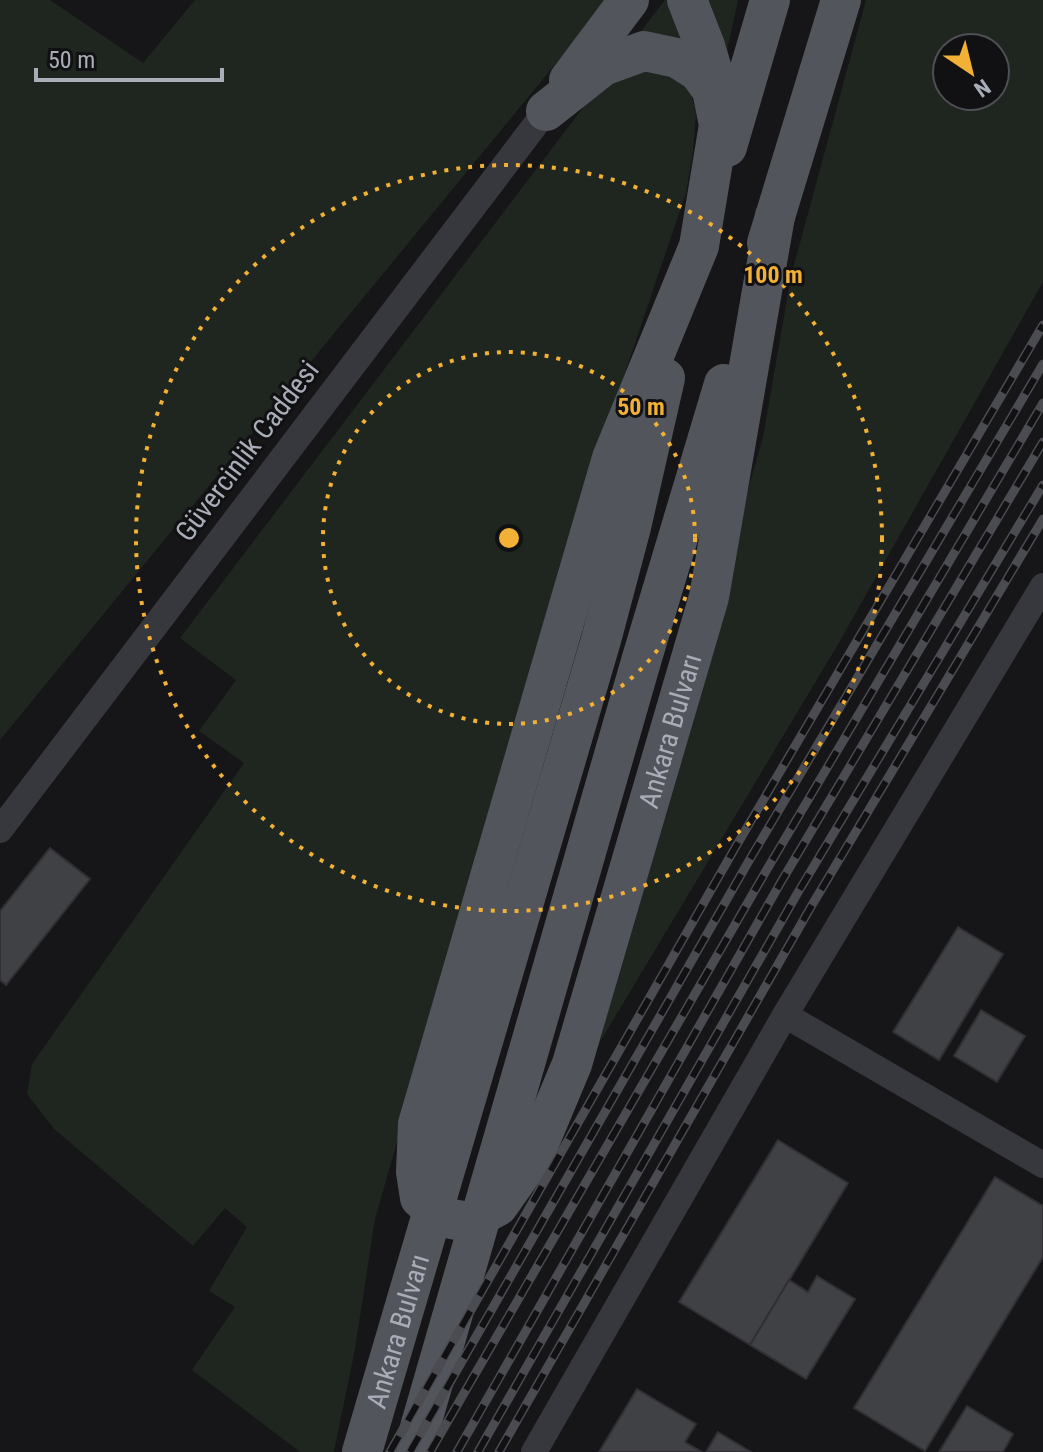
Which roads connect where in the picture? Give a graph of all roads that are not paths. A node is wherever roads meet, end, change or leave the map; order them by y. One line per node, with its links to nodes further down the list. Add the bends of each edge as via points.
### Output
1 (629, 0): 5 (main road)
2 (687, 0): 6 (main road, via 718,87)
3 (770, 0): 8 (main road, Ankara Bulvarı)
4 (841, 0): 7 (main road, Ankara Bulvarı)
5 (546, 111): 6 (main road, via 603,66 644,51 677,58 699,72 712,90); 10 (street, Güvercinlik Caddesi)
6 (719, 125): 8 (main road)
7 (775, 216): 8 (main road, Ankara Bulvarı, via 709,597 572,1064 534,1155 498,1206 468,1222 441,1217 420,1198 418,1124 612,458); 14 (main road, Ankara Bulvarı)
8 (699, 246): 13 (main road, Ankara Bulvarı, via 601,640)
9 (1043, 586): 11 (street)
10 (0, 830)
11 (785, 1015): 12 (street); 15 (street)
12 (1043, 1165)
13 (362, 1452)
14 (413, 1452)
15 (534, 1452)

